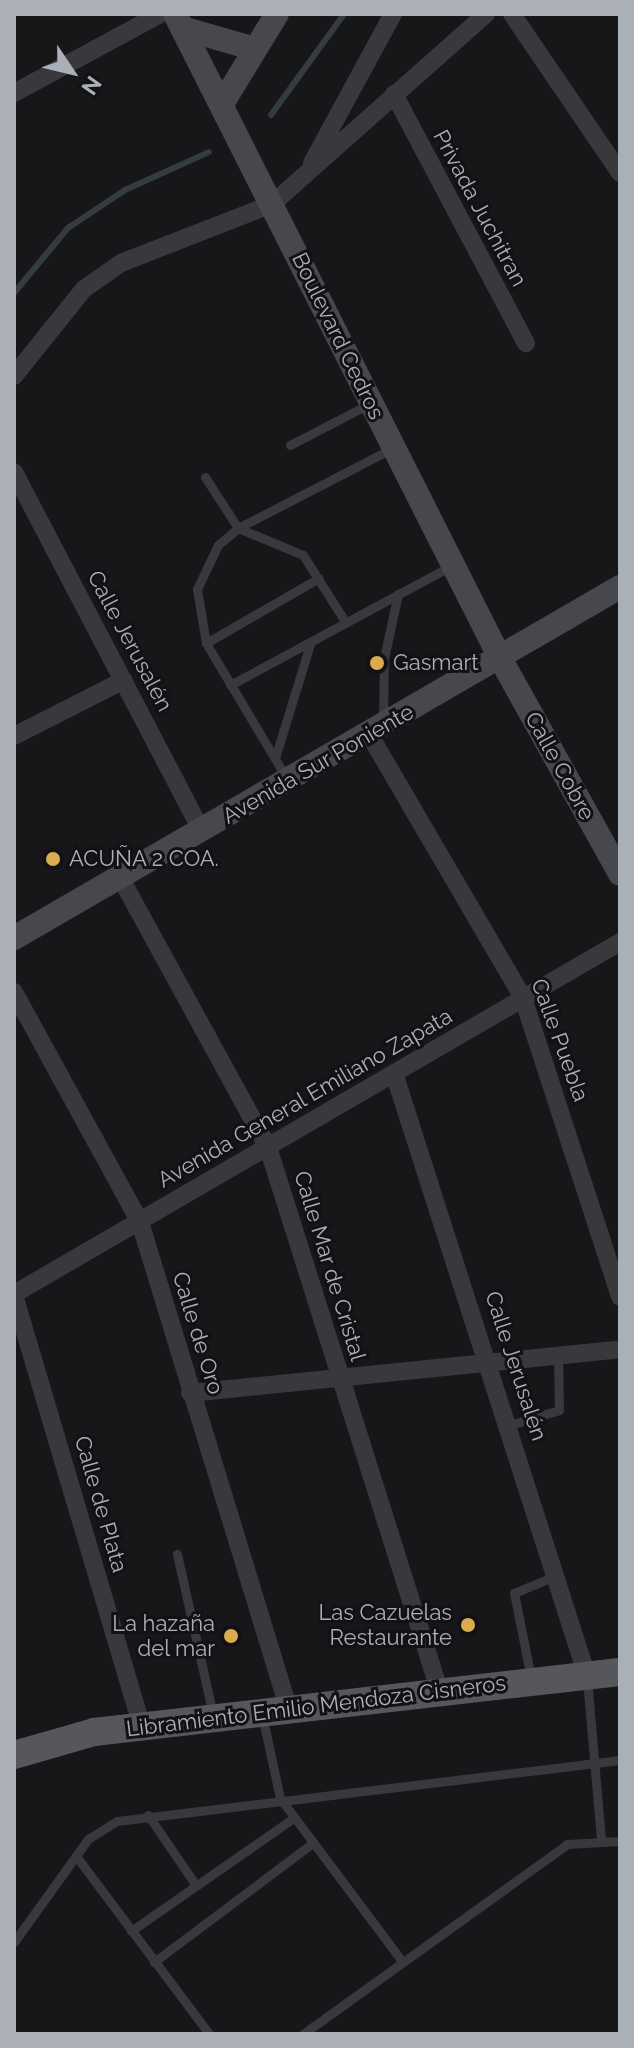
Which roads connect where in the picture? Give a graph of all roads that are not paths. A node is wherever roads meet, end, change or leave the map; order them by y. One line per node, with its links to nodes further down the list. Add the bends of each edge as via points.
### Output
1 (160, 14): 8 (street)
2 (277, 14): 7 (main road)
3 (393, 14): 11 (street)
4 (486, 14): 9 (street)
5 (512, 14): 12 (street)
6 (178, 21): 7 (main road); 10 (main road, Boulevard Cedros)
7 (255, 49): 10 (main road)
8 (14, 93)
9 (394, 94): 11 (street); 14 (street, Privada Juchitran)
10 (222, 104): 13 (main road, Boulevard Cedros)
11 (308, 172): 13 (street)
12 (620, 173)
13 (272, 204): 15 (street, via 121,263 52,320); 16 (main road, Boulevard Cedros)
14 (526, 343)
15 (14, 376)
16 (371, 403): 17 (lane); 18 (main road, Boulevard Cedros)
17 (290, 445)
18 (394, 447): 21 (lane); 22 (main road, Boulevard Cedros)
19 (14, 472): 30 (street, Calle Jerusalén)
20 (205, 477): 21 (lane)
21 (238, 528): 23 (lane, via 293,549); 27 (lane, via 205,565 197,589)
22 (453, 565): 25 (lane); 29 (main road, Boulevard Cedros)
23 (319, 578): 26 (lane); 27 (lane)
24 (619, 590): 29 (main road, Avenida Sur Poniente)
25 (398, 594): 26 (lane); 32 (lane)
26 (346, 623): 28 (lane)
27 (206, 643): 31 (lane)
28 (310, 644): 31 (lane); 34 (lane)
29 (500, 658): 32 (main road, Avenida Sur Poniente); 37 (main road, Calle Cobre)
30 (124, 680): 33 (street); 36 (street, Calle Jerusalén)
31 (230, 685): 34 (lane)
32 (376, 730): 35 (main road, Avenida Sur Poniente); 42 (street, Calle Puebla)
33 (14, 736)
34 (275, 758): 35 (lane)
35 (288, 781): 36 (main road, Avenida Sur Poniente)
36 (202, 832): 38 (main road, Avenida Sur Poniente)
37 (620, 874)
38 (120, 877): 39 (main road, Avenida Sur Poniente); 44 (street, Calle Mar de Cristal)
39 (14, 938)
40 (620, 942): 42 (street, Avenida General Emiliano Zapata)
41 (14, 992): 45 (street, Calle de Oro)
42 (523, 998): 43 (street, Avenida General Emiliano Zapata); 47 (street, Calle Puebla)
43 (394, 1073): 44 (street, Avenida General Emiliano Zapata); 50 (street, Calle Jerusalén)
44 (268, 1147): 45 (street, Avenida General Emiliano Zapata); 51 (street, Calle Mar de Cristal)
45 (140, 1222): 46 (street, Avenida General Emiliano Zapata); 52 (street, Calle de Oro)
46 (14, 1295): 62 (street, Calle de Plata)
47 (620, 1297)
48 (620, 1349): 49 (street)
49 (558, 1355): 50 (street); 53 (lane, via 559,1410)
50 (490, 1362): 51 (street); 53 (street, Calle Jerusalén)
51 (340, 1376): 52 (street); 59 (street, Calle Mar de Cristal)
52 (190, 1393): 60 (street, Calle de Oro)
53 (510, 1425): 55 (street, Calle Jerusalén)
54 (177, 1554): 61 (lane)
55 (559, 1575): 57 (street, Calle Jerusalén); 58 (lane, via 514,1593)
56 (620, 1672): 57 (main road, Libramiento Emilio Mendoza Cisneros)
57 (587, 1676): 58 (main road, Libramiento Emilio Mendoza Cisneros); 65 (lane)
58 (532, 1681): 59 (main road, Libramiento Emilio Mendoza Cisneros)
59 (440, 1693): 60 (main road, Libramiento Emilio Mendoza Cisneros)
60 (274, 1710): 61 (main road, Libramiento Emilio Mendoza Cisneros); 66 (lane)
61 (213, 1716): 62 (main road, Libramiento Emilio Mendoza Cisneros)
62 (142, 1726): 63 (main road, Libramiento Emilio Mendoza Cisneros)
63 (14, 1755)
64 (620, 1760): 65 (lane)
65 (591, 1762): 66 (lane); 69 (lane)
66 (280, 1798): 67 (lane); 68 (lane)
67 (148, 1815): 72 (lane, via 108,1825); 73 (lane)
68 (292, 1819): 71 (lane); 73 (lane)
69 (601, 1839): 70 (lane); 76 (lane, via 567,1844)
70 (620, 1841)
71 (311, 1844): 76 (lane); 77 (lane)
72 (76, 1856): 74 (lane); 75 (lane)
73 (195, 1884): 74 (lane)
74 (131, 1931): 77 (lane)
75 (14, 1942)
76 (402, 1961): 79 (lane)
77 (154, 1962): 78 (lane)
78 (209, 2034)
79 (303, 2034)

